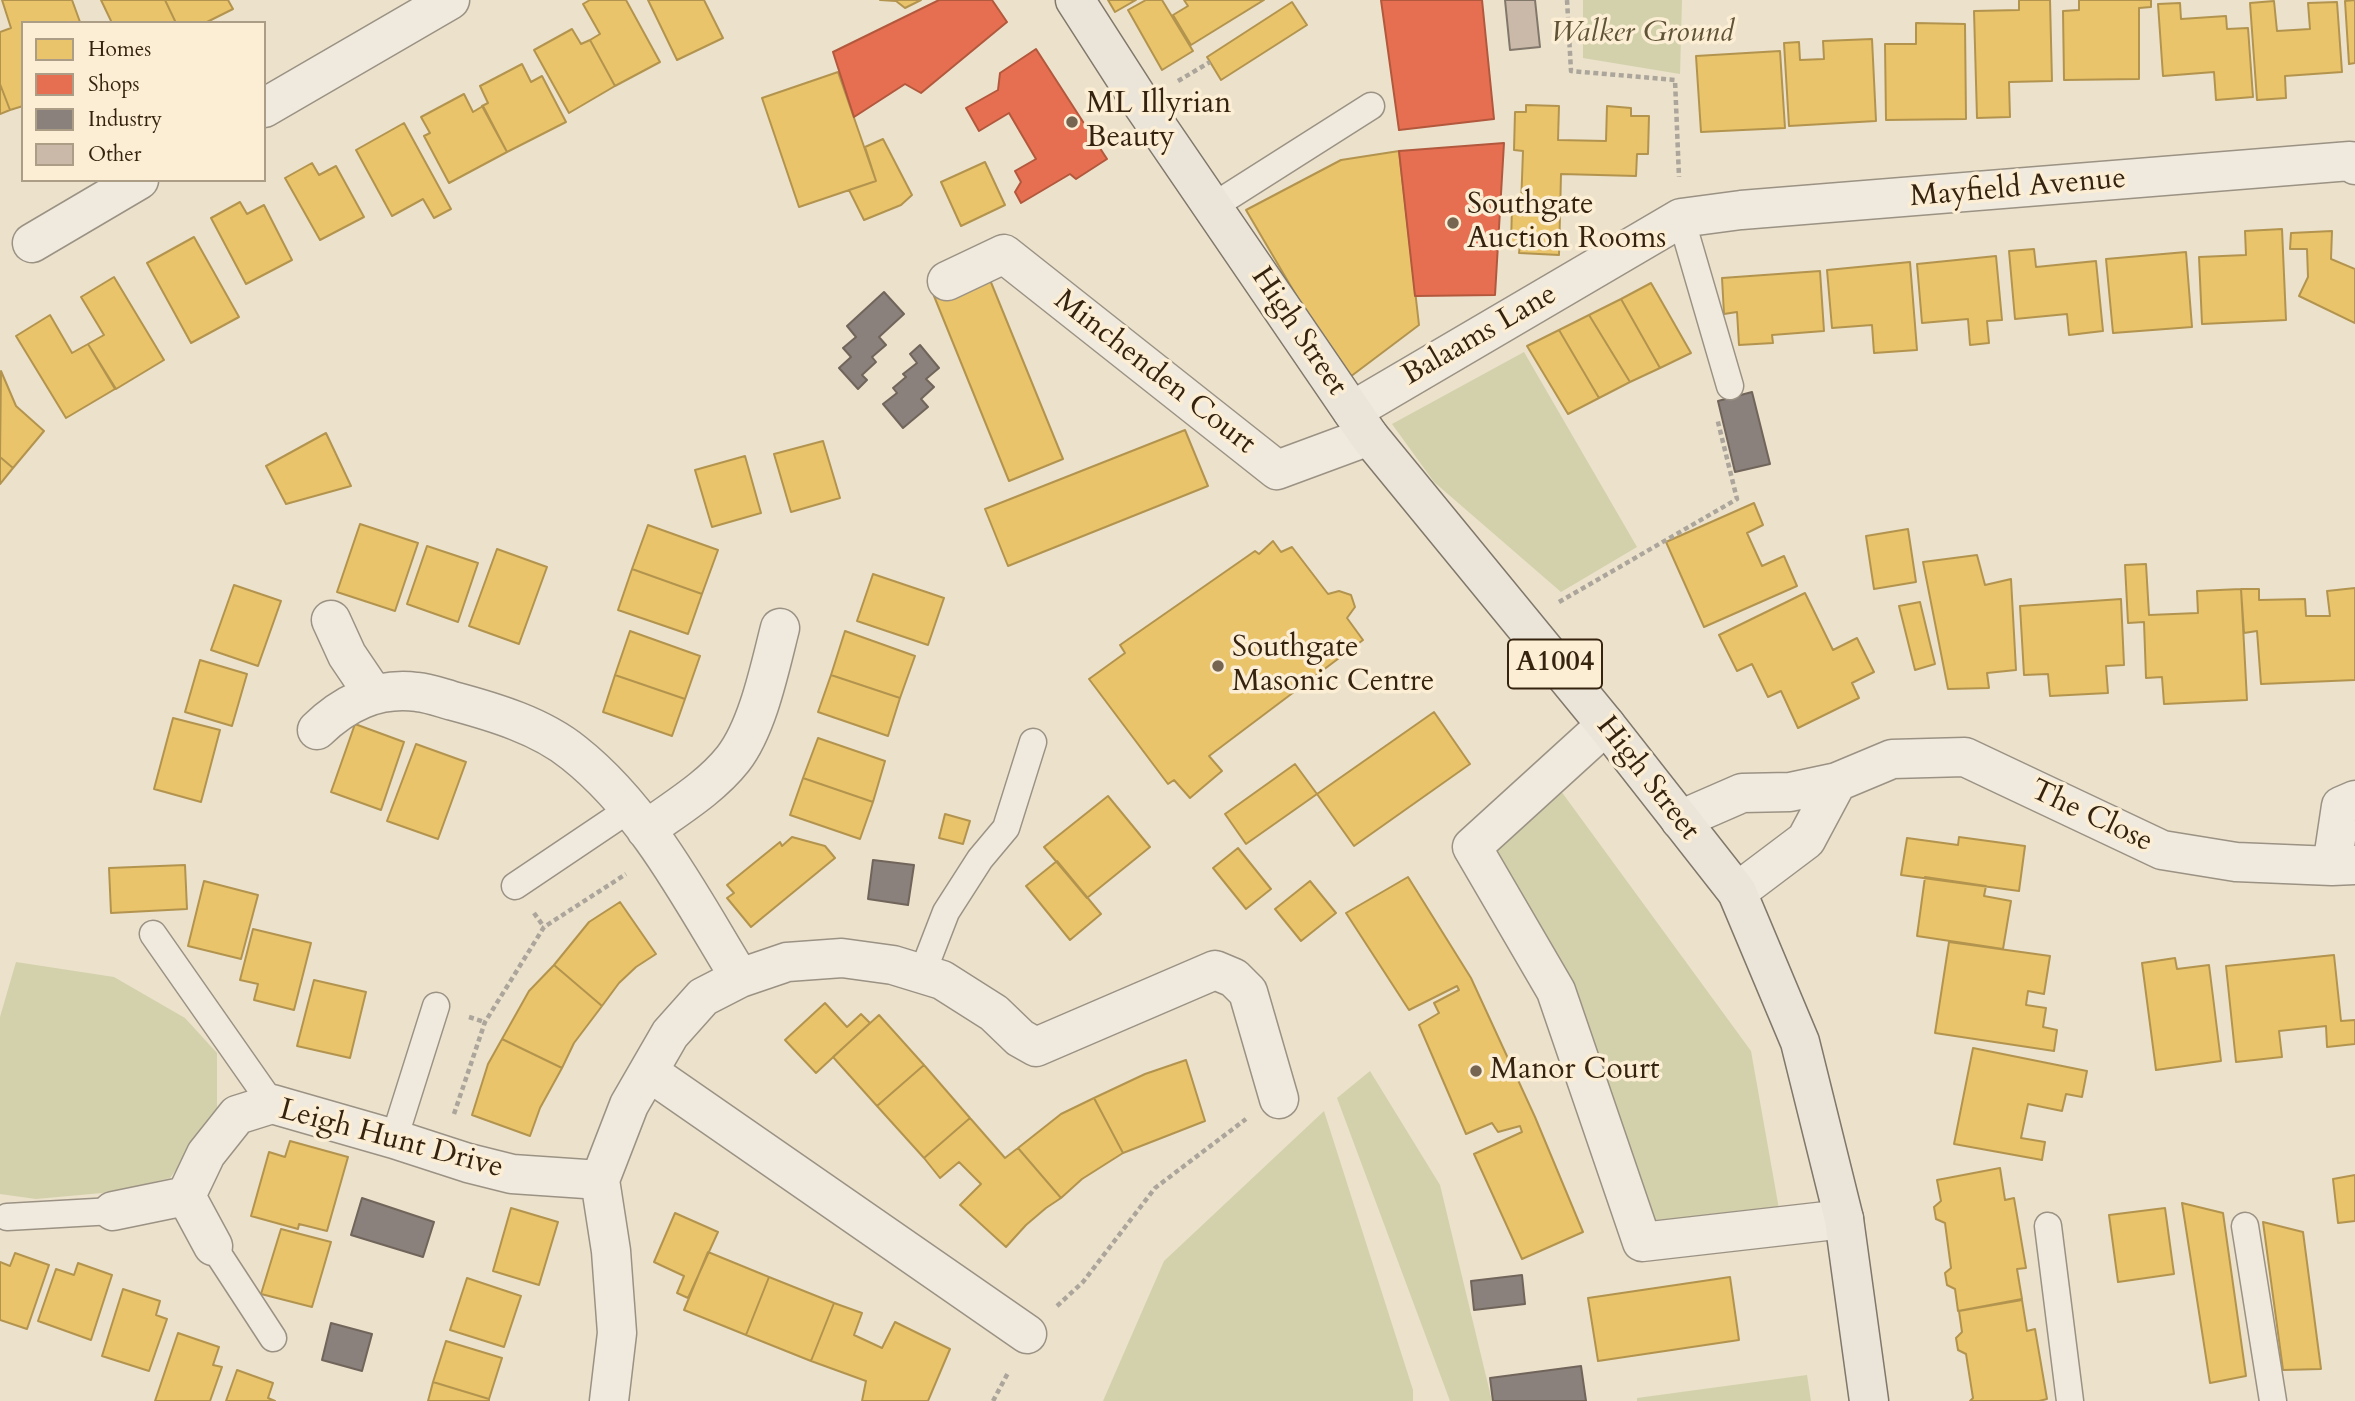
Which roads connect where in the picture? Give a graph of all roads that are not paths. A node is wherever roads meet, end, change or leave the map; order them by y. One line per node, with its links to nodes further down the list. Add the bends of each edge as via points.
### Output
1 (450, 0): 4 (street)
2 (1075, 0): 7 (main road, High Street / A1004)
3 (1371, 106): 7 (lane)
4 (266, 107)
5 (2353, 161): 8 (street, Mayfield Avenue)
6 (136, 182): 9 (street)
7 (1212, 207): 12 (main road, High Street / A1004)
8 (1681, 218): 11 (lane); 12 (street, Balaams Lane)
9 (32, 243)
10 (947, 281): 12 (street, Minchenden Court, via 1004,254 1277,470)
11 (1730, 386)
12 (1360, 424): 16 (main road, High Street / A1004)
13 (331, 620): 15 (street, via 347,655)
14 (780, 628): 22 (street, via 749,732 734,758 711,782)
15 (374, 695): 17 (street, via 336,712); 22 (street, via 418,692 540,731 573,752 614,791)
16 (1606, 725): 21 (main road, High Street / A1004); 38 (street, via 1472,847 1556,991 1642,1242)
17 (317, 730)
18 (1033, 742): 27 (lane, via 1006,828 946,912)
19 (1837, 782): 21 (street, The Close, via 1790,792 1742,793); 23 (street, The Close, via 1892,759 1965,757 2162,850 2236,862); 25 (street, via 1806,840)
20 (2355, 800): 23 (street, via 2341,806)
21 (1680, 820): 25 (main road, High Street / A1004)
22 (645, 830): 24 (lane); 28 (street)
23 (2344, 866)
24 (515, 886)
25 (1737, 892): 38 (main road, High Street / A1004, via 1800,1042)
26 (153, 934): 32 (lane)
27 (922, 974): 28 (street, via 842,958 787,962); 31 (street, via 942,980 994,1013 1036,1047 1215,970 1234,978 1248,992)
28 (740, 978): 30 (street, via 703,996 670,1034)
29 (436, 1006): 33 (lane)
30 (649, 1072): 34 (street, via 629,1105); 42 (street)
31 (1279, 1099)
32 (272, 1104): 33 (street, Leigh Hunt Drive); 35 (street, Leigh Hunt Drive, via 237,1115 206,1154)
33 (394, 1139): 34 (street, Leigh Hunt Drive, via 512,1174)
34 (600, 1180): 44 (street, via 617,1333)
35 (186, 1196): 36 (street); 41 (street)
36 (113, 1211): 37 (lane)
37 (7, 1217)
38 (1844, 1219): 45 (main road, High Street / A1004)
39 (2048, 1226): 46 (lane)
40 (2245, 1226): 47 (lane)
41 (213, 1246): 43 (lane)
42 (1027, 1334)
43 (273, 1338)
44 (610, 1401)
45 (1869, 1401)
46 (2070, 1401)
47 (2273, 1401)

